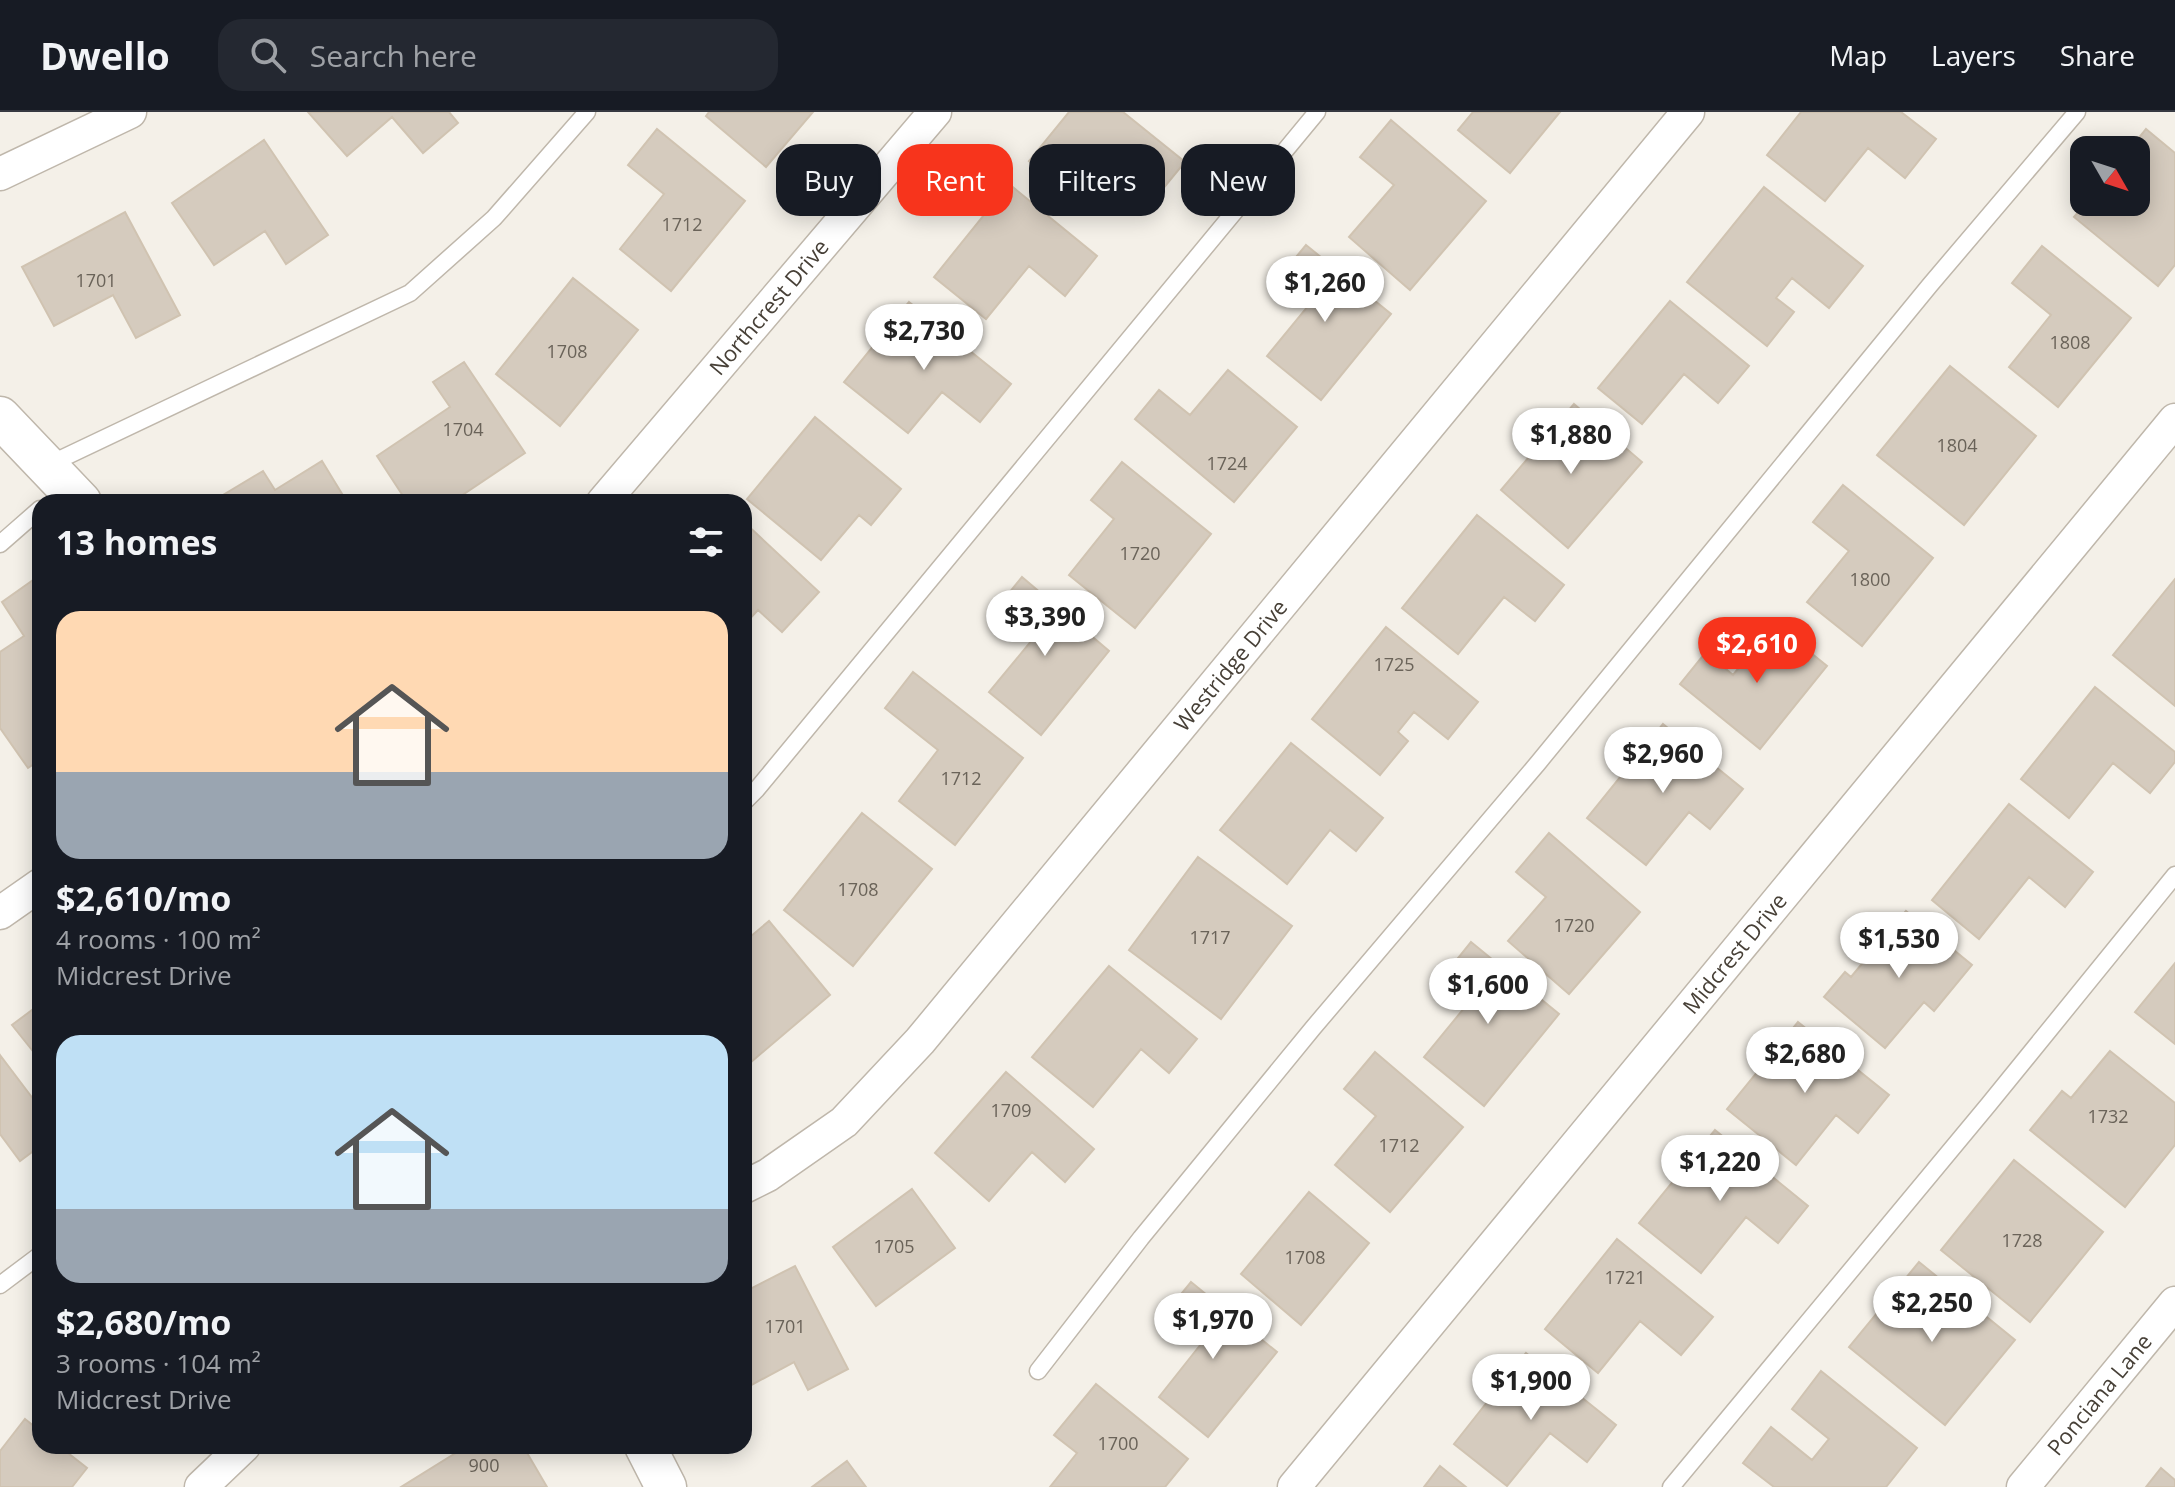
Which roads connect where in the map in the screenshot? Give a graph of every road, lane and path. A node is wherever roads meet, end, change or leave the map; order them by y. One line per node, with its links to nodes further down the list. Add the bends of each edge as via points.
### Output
1 (130, 112): 7 (street)
2 (587, 112): 10 (lane, via 494,218 410,293)
3 (935, 112): 11 (street, Northcrest Drive)
4 (1317, 112): 14 (lane)
5 (1688, 112): 18 (street, Westridge Drive, via 920,1041 844,1122)
6 (2077, 112): 22 (lane, via 1313,1028)
7 (0, 174)
8 (0, 417): 10 (street)
9 (2175, 420): 27 (street, Midcrest Drive)
10 (59, 491)
11 (610, 494)
12 (32, 515): 13 (lane)
13 (0, 544)
14 (752, 794)
15 (2175, 875): 28 (lane)
16 (32, 891): 17 (street)
17 (0, 913)
18 (752, 1183)
19 (32, 1261): 20 (lane)
20 (0, 1285)
21 (2175, 1303): 29 (street, Ponciana Lane)
22 (1038, 1371)
23 (236, 1454): 25 (street)
24 (649, 1454): 26 (street)
25 (201, 1487)
26 (666, 1487)
27 (1294, 1487)
28 (1671, 1487)
29 (2023, 1487)

